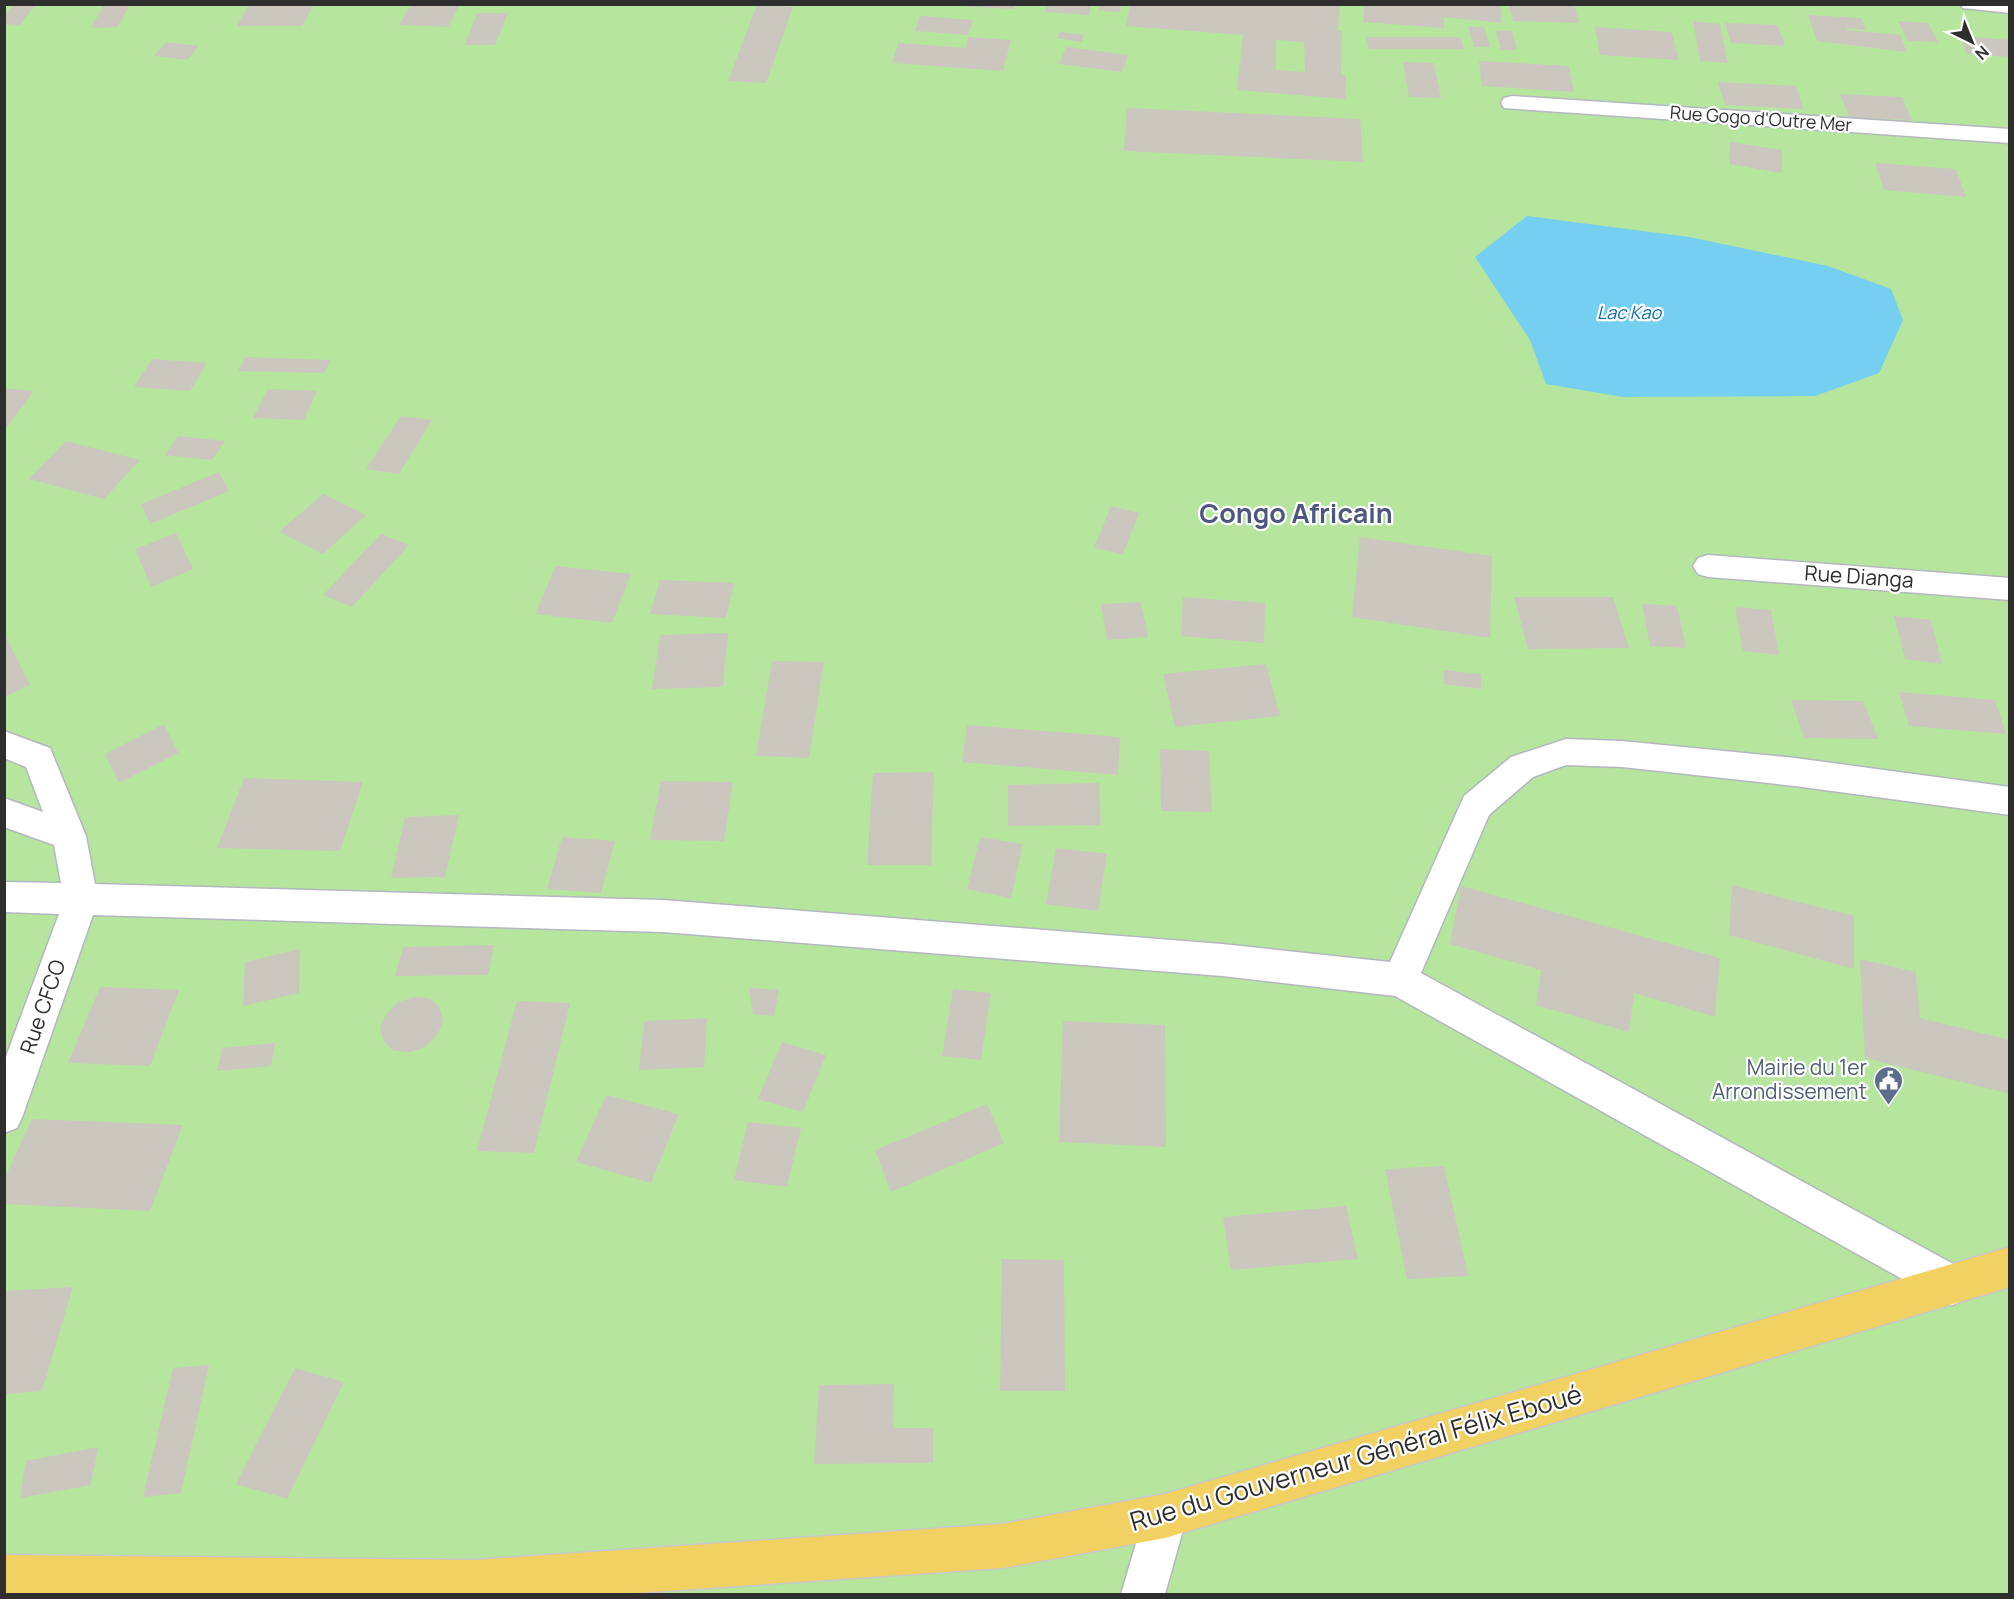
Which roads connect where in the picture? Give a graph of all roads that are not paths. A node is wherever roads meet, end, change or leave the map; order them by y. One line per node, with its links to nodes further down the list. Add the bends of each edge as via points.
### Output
1 (1970, 4): 2 (street)
2 (2010, 7)
3 (1512, 103): 4 (street, Rue Gogo d'Outre Mer)
4 (2010, 136)
5 (1708, 566): 6 (street, Rue Dianga)
6 (2010, 589)
7 (4, 744): 10 (street, via 39,758)
8 (2010, 801): 13 (street, via 1795,772 1566,752 1522,767 1476,806)
9 (4, 812): 10 (street)
10 (69, 836): 12 (street)
11 (4, 897): 12 (street)
12 (81, 900): 13 (street, via 663,916 1222,960); 14 (street, Rue CFCO)
13 (1400, 980): 16 (street)
14 (4, 1115)
15 (2010, 1267): 16 (main road, Rue du Gouverneur Général Félix Eboué)
16 (1952, 1286): 17 (main road, Rue du Gouverneur Général Félix Eboué)
17 (1165, 1516): 18 (main road, Rue du Gouverneur Général Félix Eboué, via 1002,1546 475,1582); 19 (street)
18 (4, 1577)
19 (1143, 1594)

